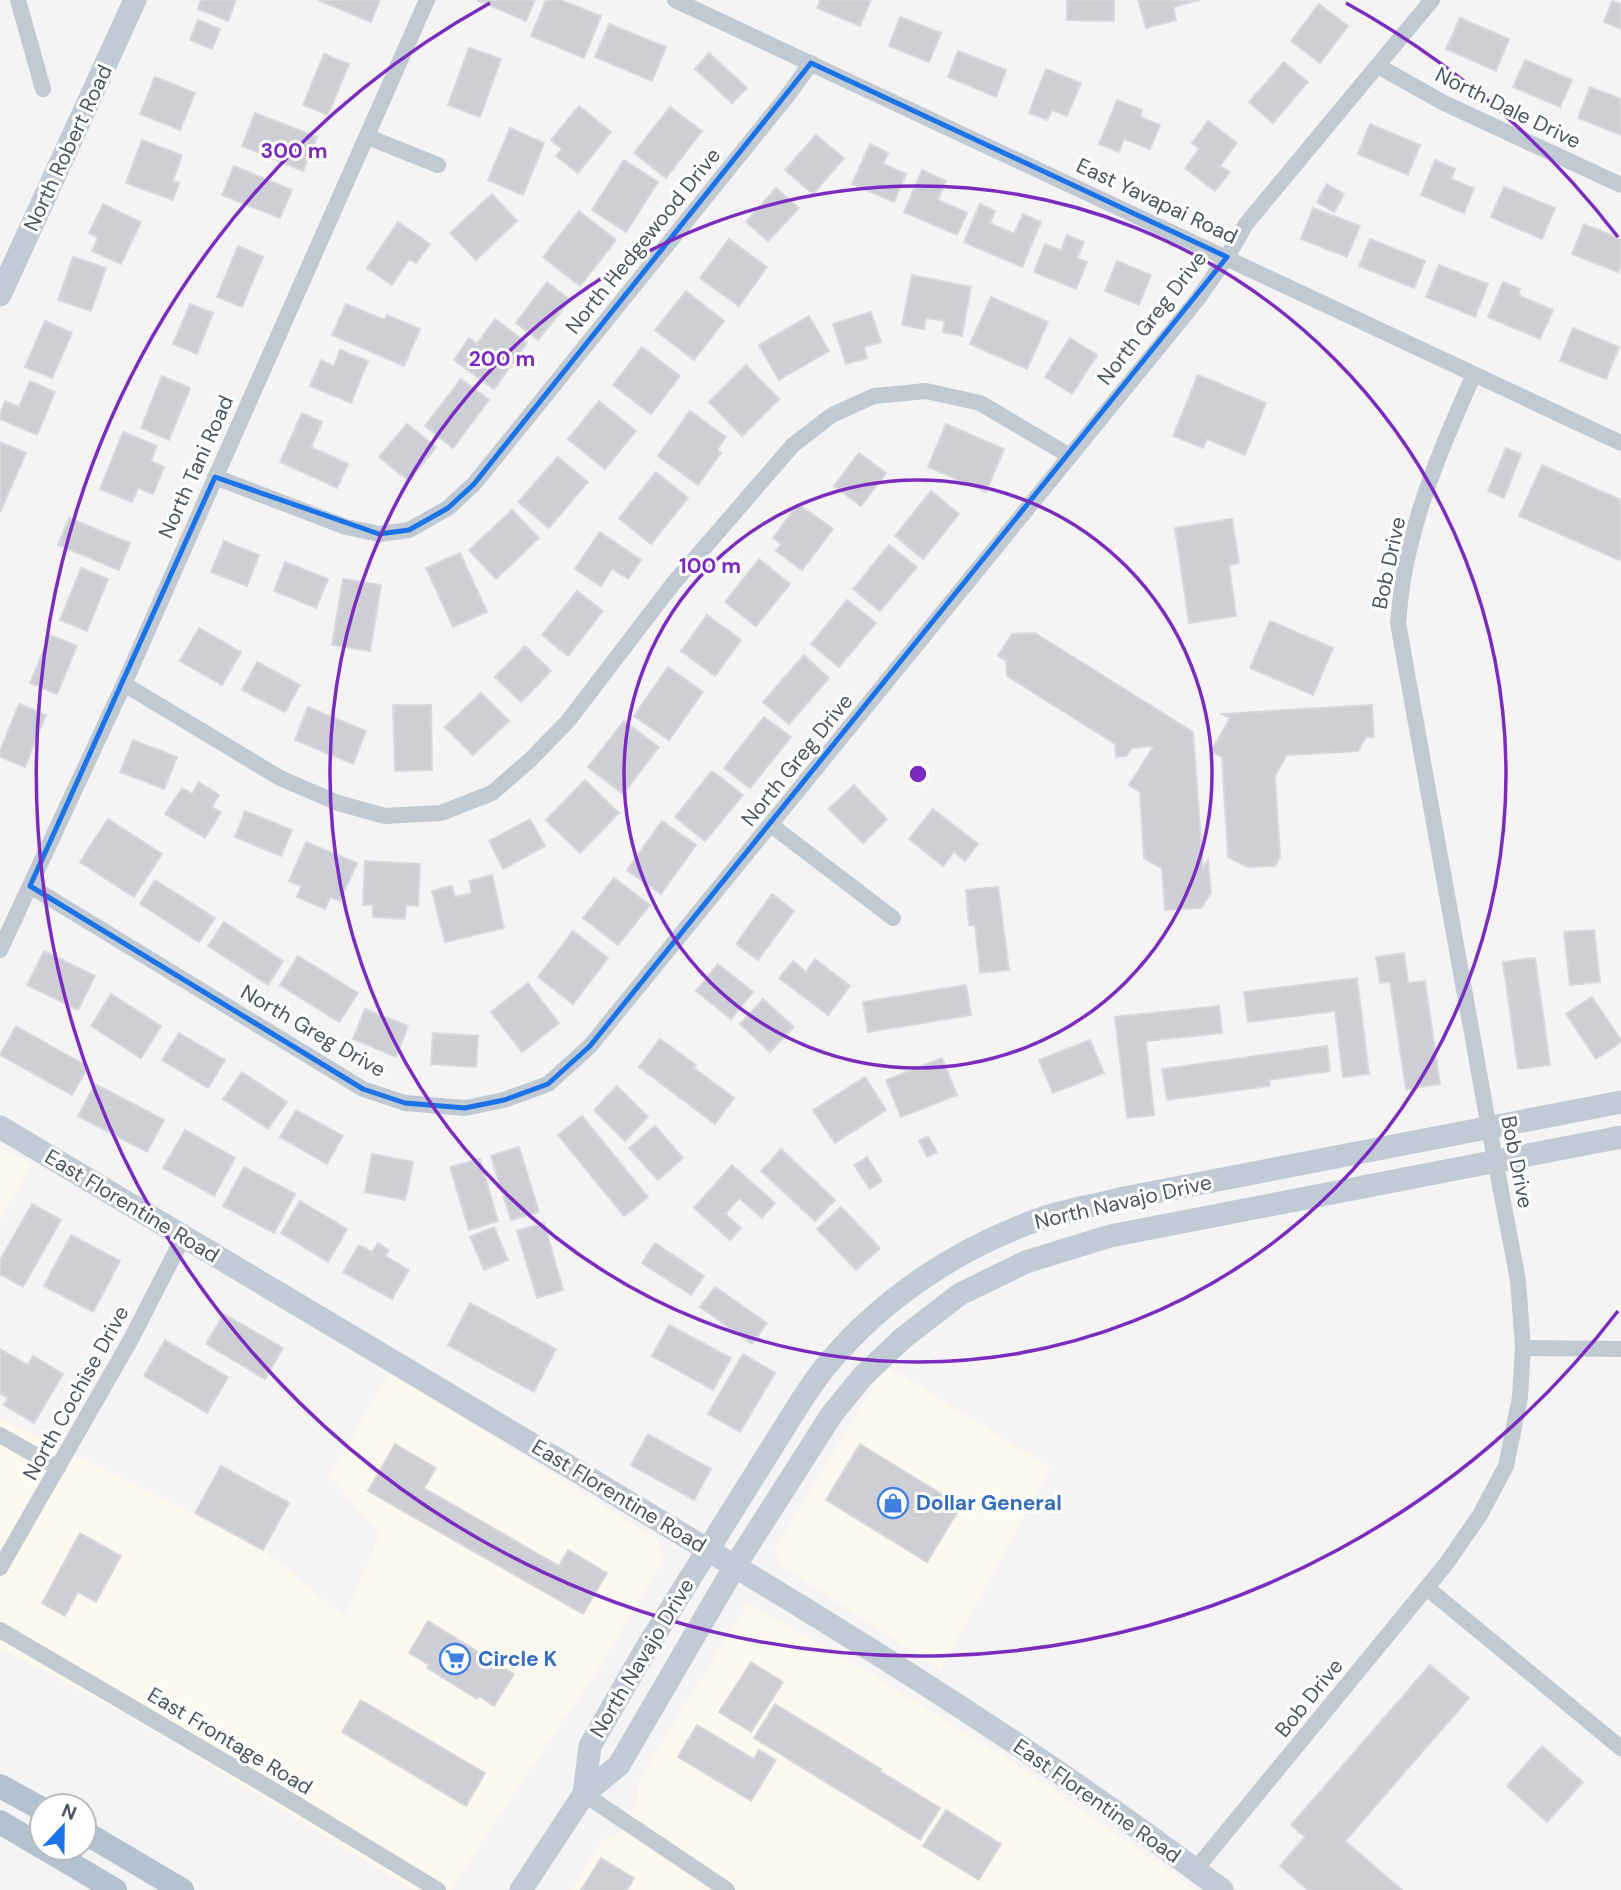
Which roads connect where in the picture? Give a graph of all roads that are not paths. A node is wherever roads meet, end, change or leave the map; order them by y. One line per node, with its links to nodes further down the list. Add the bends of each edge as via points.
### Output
1 (18, 0): 8 (street)
2 (135, 0): 13 (street, North Robert Road)
3 (427, 0): 9 (street, North Tani Road)
4 (675, 0): 6 (street, East Yavapai Road)
5 (1432, 0): 7 (street, North Greg Drive)
6 (811, 63): 12 (street, East Yavapai Road); 17 (street, North Hedgewood Drive, via 483,474 448,508 410,530 379,534 346,527)
7 (1378, 66): 11 (street, North Dale Drive, via 1444,103); 12 (street, North Greg Drive, via 1246,224)
8 (43, 89)
9 (368, 137): 10 (street); 17 (street, North Tani Road)
10 (438, 165)
11 (1621, 185)
12 (1227, 257): 14 (street, East Yavapai Road); 16 (street, North Greg Drive)
13 (0, 295)
14 (1474, 374): 15 (street, East Yavapai Road); 25 (street, Bob Drive, via 1439,455 1418,521 1405,568 1398,623)
15 (1621, 443)
16 (1070, 456): 18 (street, via 980,403 926,391 874,396 832,415 784,455 672,585 568,721 530,761 492,793 441,813 385,816 338,803 280,778); 19 (street, North Greg Drive)
17 (215, 477): 18 (street, North Tani Road)
18 (124, 684): 20 (street, North Tani Road)
19 (771, 825): 20 (street, North Greg Drive, via 590,1046 548,1084 465,1108 405,1103 363,1088); 21 (street)
20 (30, 886): 22 (street, North Tani Road)
21 (893, 918)
22 (0, 950)
23 (1621, 1102): 25 (street, North Navajo Drive)
24 (0, 1127): 30 (street, East Florentine Road)
25 (1489, 1128): 27 (street, Bob Drive); 28 (street, North Navajo Drive)
26 (1621, 1137): 27 (street, North Navajo Drive)
27 (1496, 1162): 29 (street, North Navajo Drive); 31 (street, Bob Drive, via 1518,1280)
28 (1146, 1194): 29 (street); 35 (street, North Navajo Drive, via 1043,1217 950,1259 907,1289 826,1366)
29 (1152, 1228): 36 (street, North Navajo Drive, via 1026,1262 960,1294 903,1338 832,1414)
30 (184, 1236): 34 (street, North Cochise Drive); 35 (street, East Florentine Road)
31 (1523, 1348): 32 (street); 38 (street, Bob Drive, via 1520,1397 1506,1466 1480,1515)
32 (1621, 1349)
33 (0, 1435): 34 (street)
34 (58, 1468): 37 (street, North Cochise Drive)
35 (708, 1549): 36 (street, East Florentine Road); 42 (street, North Navajo Drive, via 590,1745)
36 (736, 1566): 42 (street, North Navajo Drive, via 619,1765); 48 (street, East Florentine Road, via 1042,1760)
37 (0, 1568)
38 (1427, 1588): 40 (street); 48 (street, Bob Drive)
39 (0, 1630): 51 (street, East Frontage Road)
40 (1621, 1748)
41 (0, 1786): 43 (main road)
42 (584, 1794): 52 (street, North Navajo Drive); 53 (street)
43 (28, 1801)
44 (0, 1822): 45 (main road)
45 (28, 1838)
46 (98, 1840): 50 (main road)
47 (68, 1862): 49 (main road)
48 (1195, 1870): 54 (street, East Florentine Road)
49 (115, 1890)
50 (182, 1890)
51 (438, 1890)
52 (522, 1890)
53 (727, 1890)
54 (1222, 1890)

